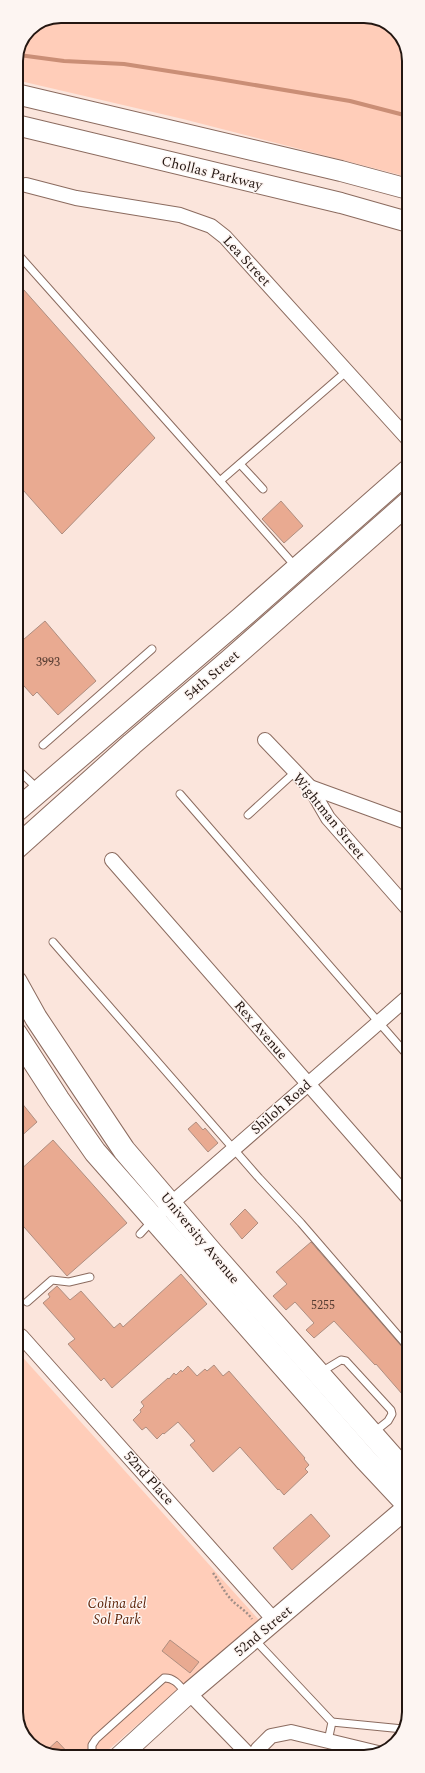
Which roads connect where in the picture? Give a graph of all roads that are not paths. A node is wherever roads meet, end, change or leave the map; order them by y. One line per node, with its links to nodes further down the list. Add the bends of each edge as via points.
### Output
1 (23, 96): 4 (main road)
2 (23, 127): 5 (main road, Chollas Parkway)
3 (26, 185): 7 (street, Lea Street, via 76,198 180,215 211,226 225,237)
4 (402, 187)
5 (402, 220)
6 (23, 260): 11 (lane)
7 (347, 371): 8 (street, Lea Street); 9 (lane)
8 (402, 432)
9 (240, 464): 11 (lane); 12 (lane)
10 (402, 476): 14 (main road, 54th Street)
11 (220, 481): 14 (lane)
12 (262, 489)
13 (402, 508): 17 (main road, 54th Street)
14 (298, 569): 16 (main road, 54th Street)
15 (152, 649): 19 (lane)
16 (176, 675): 17 (main road, via 176,690); 23 (main road, 54th Street)
17 (156, 723): 28 (main road, 54th Street)
18 (265, 740): 20 (street, Wightman Street)
19 (43, 745)
20 (295, 772): 22 (street, Wightman Street); 26 (lane)
21 (23, 775): 23 (lane)
22 (310, 787): 27 (street); 30 (street, Wightman Street, via 328,818)
23 (40, 791): 25 (main road, 54th Street)
24 (180, 794): 34 (lane)
25 (23, 805)
26 (248, 815)
27 (402, 820)
28 (23, 842)
29 (112, 860): 37 (street, Rex Avenue)
30 (402, 902)
31 (53, 942): 38 (lane)
32 (23, 995): 40 (main road, University Avenue, via 124,1150)
33 (402, 1002): 34 (street, Shiloh Road)
34 (378, 1022): 36 (lane); 37 (street, Shiloh Road)
35 (23, 1045): 41 (main road, University Avenue, via 61,1104)
36 (402, 1049)
37 (308, 1084): 38 (street, Shiloh Road); 39 (street, Rex Avenue)
38 (233, 1150): 40 (street, Shiloh Road); 45 (lane, via 301,1223)
39 (402, 1191)
40 (170, 1205): 41 (street, Shiloh Road); 46 (main road, University Avenue)
41 (147, 1226): 49 (main road, University Avenue)
42 (90, 1277): 43 (lane, via 69,1282 52,1280)
43 (27, 1302)
44 (23, 1338): 51 (street, 52nd Place)
45 (402, 1340)
46 (318, 1374): 47 (main road, University Avenue); 47 (lane, via 341,1360 346,1361 392,1414 388,1421)
47 (372, 1434): 48 (main road, University Avenue)
48 (402, 1468)
49 (402, 1499)
50 (402, 1512): 51 (main road, 52nd Street)
51 (275, 1621): 52 (main road, 52nd Street)
52 (255, 1631): 53 (main road, 52nd Street); 54 (lane)
53 (188, 1694): 57 (lane, via 175,1681 164,1678 96,1739); 58 (main road, 52nd Street); 59 (street)
54 (332, 1722): 55 (lane); 56 (lane)
55 (398, 1729)
56 (328, 1741): 60 (street, via 291,1732 271,1736); 61 (street)
57 (92, 1750)
58 (133, 1750)
59 (244, 1750)
60 (257, 1750)
61 (365, 1750)

